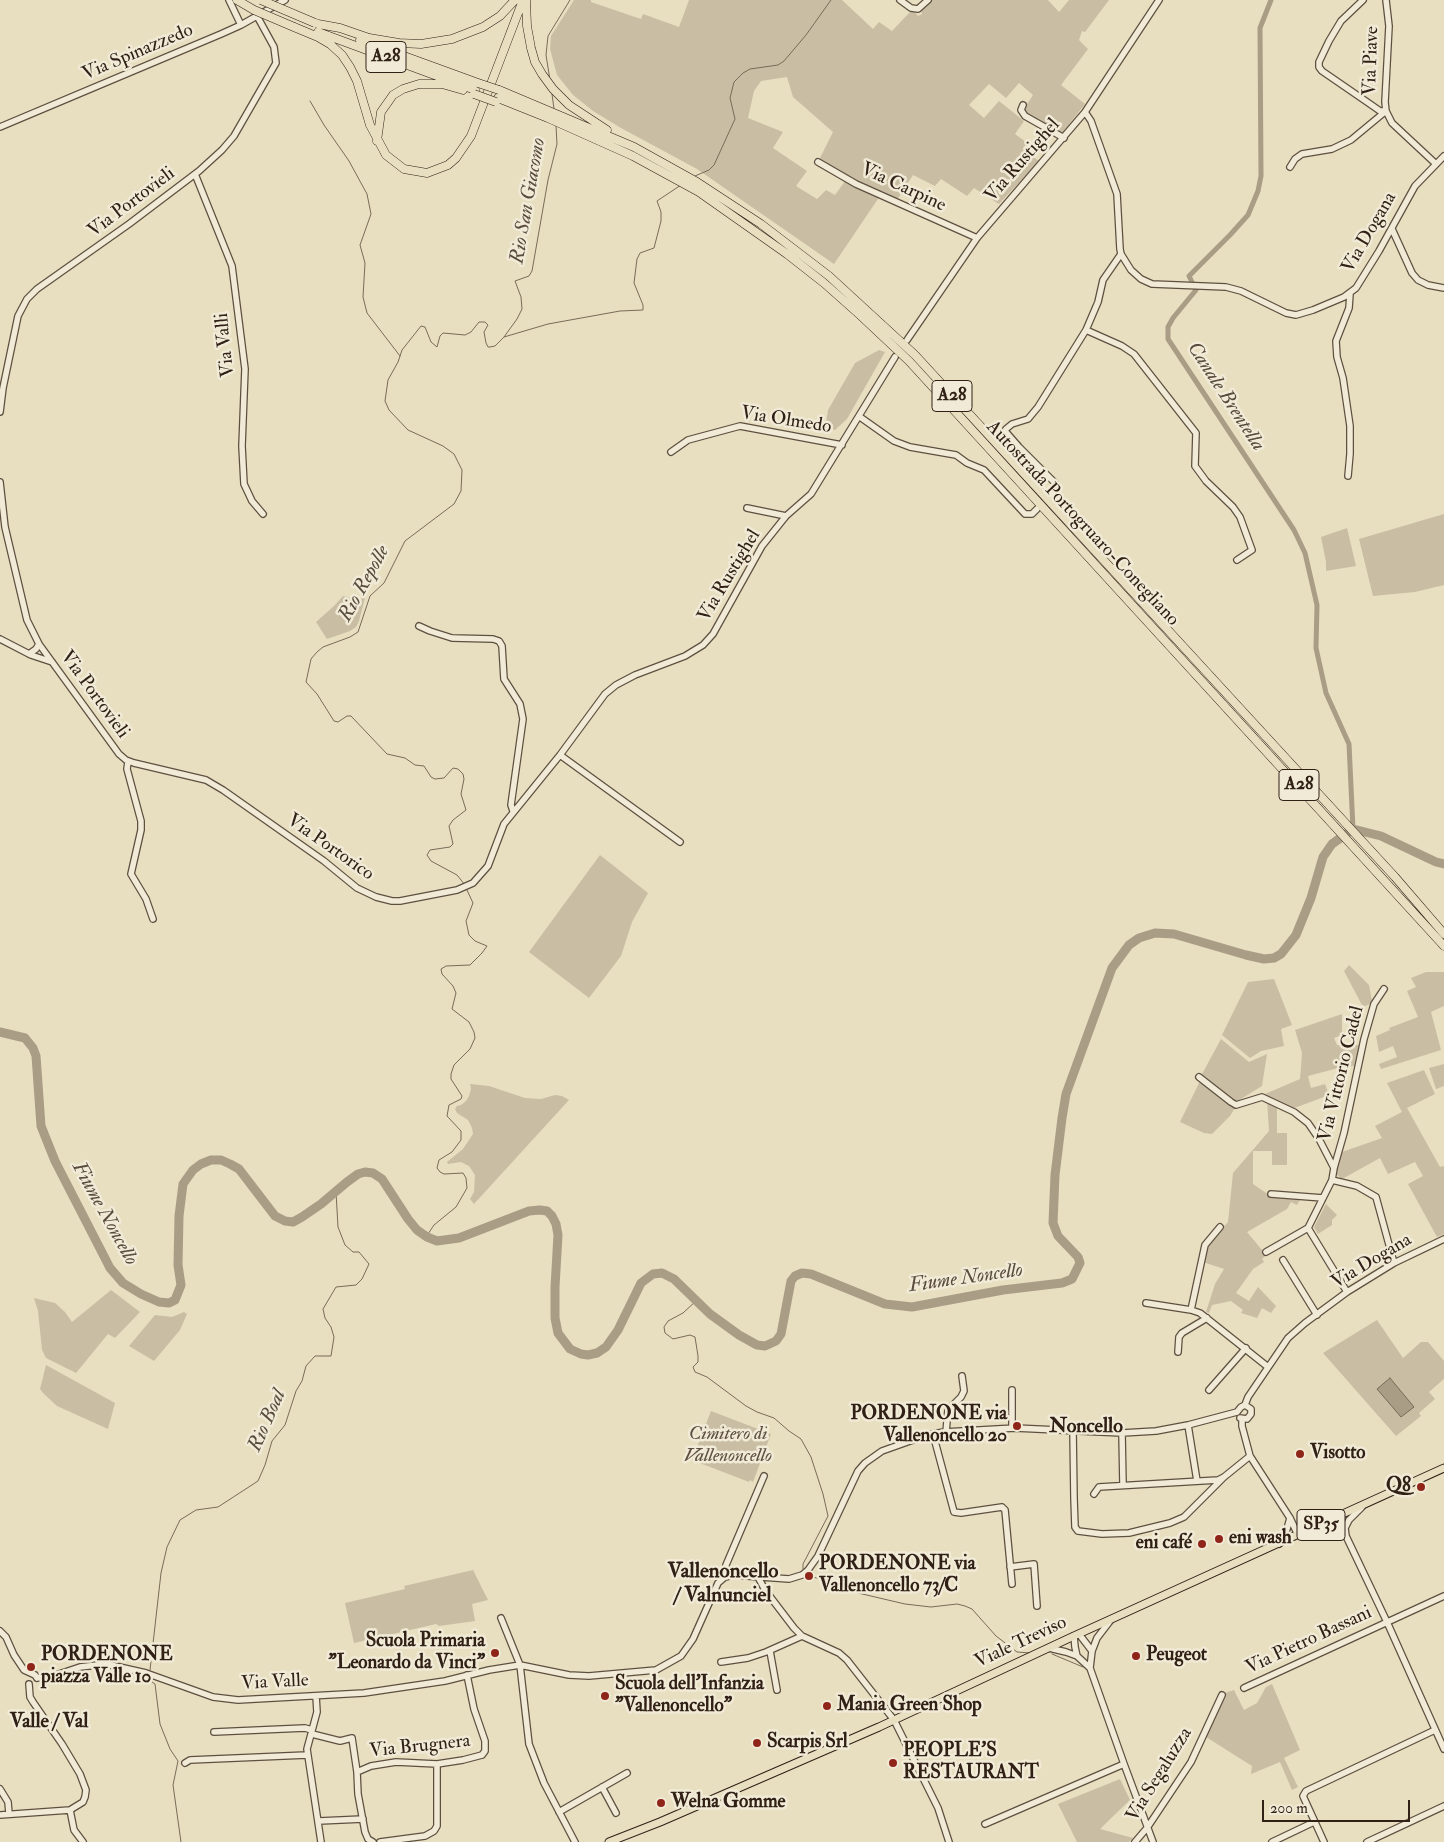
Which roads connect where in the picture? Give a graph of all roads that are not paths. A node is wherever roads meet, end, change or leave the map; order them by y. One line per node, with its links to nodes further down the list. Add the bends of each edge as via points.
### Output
1 (229, 0): 15 (street)
2 (238, 0): 16 (highway, bridge, via 254,10)
3 (261, 0): 14 (highway, Autostrada Portogruaro-Conegliano / A28, bridge)
4 (285, 0): 13 (street, Via Spinazzedo)
5 (515, 0): 14 (highway, via 500,16 483,27 452,40 421,44 369,38)
6 (522, 0): 25 (highway, via 471,136 456,158 437,170 415,172 395,163)
7 (526, 0): 30 (highway, via 527,26 535,62 558,95 592,122 648,150)
8 (900, 0): 9 (street, via 918,9)
9 (928, 0)
10 (1159, 0): 21 (street, Via Rustighel)
11 (1363, 0): 20 (street, via 1341,21 1328,41 1319,67 1380,111)
12 (1386, 0): 20 (street, Via Piave, via 1389,26)
13 (257, 16): 15 (street, Via Spinazzedo); 31 (street, Via Portovieli, via 274,47 276,63 228,144)
14 (316, 23): 17 (highway, Autostrada Portogruaro-Conegliano / A28)
15 (241, 25): 23 (street, Via Spinazzedo)
16 (296, 25): 17 (highway, Autostrada Portogruaro-Conegliano / A28); 25 (highway, via 342,55 357,81)
17 (476, 89): 18 (highway, Autostrada Portogruaro-Conegliano / A28, bridge); 18 (highway, bridge); 25 (highway, via 419,84 403,89 393,95 381,112)
18 (498, 97): 22 (highway, Autostrada Portogruaro-Conegliano / A28); 22 (highway, Autostrada Portogruaro-Conegliano / A28)
19 (1023, 105): 24 (street, via 1024,116)
20 (1386, 111): 28 (street, Via Piave, via 1392,123); 29 (street, via 1351,140 1332,149 1302,154)
21 (1085, 112): 24 (street, Via Rustighel); 34 (street, via 1117,194)
22 (548, 114): 30 (highway, Autostrada Portogruaro-Conegliano / A28, via 563,125); 30 (highway, Autostrada Portogruaro-Conegliano / A28, via 562,116 634,148)
23 (0, 127)
24 (1064, 138): 33 (street, Via Rustighel)
25 (377, 141)
26 (1444, 156): 28 (street, Via Dogana)
27 (818, 162): 33 (street, Via Carpine, via 856,184)
28 (1436, 164): 32 (street, Via Dogana, via 1415,186)
29 (1290, 168)
30 (670, 169): 54 (highway, Autostrada Portogruaro-Conegliano / A28, via 702,189 824,283 909,361)
31 (196, 174): 40 (street, Via Portovieli, via 27,299 18,316); 51 (street, Via Valli, via 232,266 245,369 244,484)
32 (1392, 229): 35 (street, via 1418,280); 36 (street, Via Dogana)
33 (977, 238): 38 (street, Via Rustighel)
34 (1121, 254): 36 (street, Via Dogana, via 1131,270 1147,282 1236,289 1286,314 1313,310); 37 (street, via 1103,280)
35 (1444, 288)
36 (1350, 294): 43 (street, via 1349,308 1336,341)
37 (1086, 330): 48 (street, via 1038,407 1028,418 1006,429 1006,434 1055,483 1057,490); 53 (street, via 1134,354 1196,433 1195,466 1237,512 1252,550)
38 (907, 340)
39 (895, 358): 41 (street, Via Rustighel)
40 (0, 412)
41 (860, 417): 44 (street, Via Rustighel); 50 (street, via 894,441 956,455 984,470 1025,514 1032,514)
42 (1359, 425): 43 (street)
43 (1350, 426): 46 (street)
44 (842, 445): 45 (street, Via Olmedo, via 740,426 688,440); 52 (street, Via Rustighel, via 811,494)
45 (672, 452)
46 (1348, 476)
47 (0, 482): 57 (street, Via Portovieli, via 5,527 20,593 27,620)
48 (1051, 497)
49 (747, 508): 52 (street, Via Rustighel)
50 (1037, 509)
51 (263, 514)
52 (786, 516): 60 (street, Via Rustighel, via 762,546 713,634 703,645 685,656 616,684)
53 (1237, 560)
54 (1155, 623): 65 (highway, Autostrada Portogruaro-Conegliano / A28, via 1396,877); 66 (highway, Autostrada Portogruaro-Conegliano / A28)
55 (419, 626): 62 (street, via 452,638 493,639 502,646 504,680 520,704 523,719 511,805)
56 (0, 639): 58 (street)
57 (39, 644): 58 (street); 59 (street, Via Portovieli)
58 (30, 654): 59 (street)
59 (52, 662): 61 (street, Via Portovieli)
60 (560, 755): 62 (street, Via Rustighel); 63 (street)
61 (128, 762): 62 (street, Via Portorico, via 206,780 324,861 357,888 392,901 457,890 481,875 488,866 504,824); 64 (street, Via Portovieli, via 141,821 131,874 146,899)
62 (513, 812)
63 (680, 842)
64 (152, 919)
65 (1444, 934)
66 (1444, 946)
67 (1384, 989): 69 (street, Via Vittorio Cadel, via 1374,1004 1364,1039)
68 (1199, 1077): 69 (street, Via Vittorio Cadel, via 1236,1104 1262,1096 1294,1112 1319,1138)
69 (1334, 1168): 70 (street, Via Vittorio Cadel)
70 (1332, 1180): 72 (street, Via Vittorio Cadel); 78 (street, via 1357,1186 1376,1197)
71 (1271, 1194): 72 (street)
72 (1323, 1198): 74 (street, Via Vittorio Cadel)
73 (1220, 1227): 81 (street, via 1205,1245)
74 (1308, 1228): 76 (street); 79 (street)
75 (1444, 1239): 78 (street, Via Dogana)
76 (1266, 1252)
77 (1283, 1260): 82 (street)
78 (1394, 1263): 79 (street, Via Dogana)
79 (1348, 1292): 82 (street, Via Dogana)
80 (1146, 1302): 81 (street)
81 (1190, 1310): 83 (street)
82 (1317, 1315): 86 (street, Via Dogana, via 1288,1338)
83 (1207, 1318): 84 (street); 85 (street, via 1182,1333)
84 (1246, 1348): 86 (street); 89 (street)
85 (1178, 1352)
86 (1268, 1367): 90 (street, Via Dogana)
87 (962, 1376): 96 (street, via 964,1391 948,1410)
88 (1012, 1390): 94 (street)
89 (1209, 1390)
90 (1245, 1406): 91 (street, Via Dogana, via 1241,1406); 92 (street, Via Dogana, via 1251,1409 1251,1414)
91 (1238, 1412): 92 (street); 93 (street)
92 (1242, 1419): 99 (street)
93 (1188, 1425): 97 (street); 103 (street)
94 (1012, 1428): 95 (street); 96 (street)
95 (1073, 1430): 97 (street); 102 (street, via 1075,1527 1078,1531 1129,1533 1170,1523 1184,1517)
96 (946, 1432): 98 (street)
97 (1122, 1432): 104 (street)
98 (933, 1434): 115 (street, via 954,1512 1002,1506 1005,1510); 116 (street, via 903,1442 865,1463 850,1485 818,1556 802,1575 789,1579)
99 (1250, 1456): 102 (street); 107 (street)
100 (1444, 1468): 106 (main road, Viale Treviso / SP35)
101 (764, 1476): 117 (street, via 726,1565)
102 (1224, 1477): 103 (street)
103 (1197, 1481): 104 (street)
104 (1123, 1485): 105 (street, via 1099,1487)
105 (1094, 1494)
106 (1363, 1506): 108 (main road, Viale Treviso / SP35); 109 (street)
107 (1290, 1518): 112 (street); 114 (street)
108 (1338, 1518): 109 (street); 110 (main road, Viale Treviso / SP35); 111 (street)
109 (1345, 1528): 113 (street)
110 (1313, 1529): 111 (street); 112 (main road, Viale Treviso / SP35)
111 (1338, 1530): 113 (street)
112 (1298, 1535): 114 (main road, Viale Treviso / SP35)
113 (1346, 1536): 123 (street)
114 (1279, 1544): 122 (main road, Viale Treviso / SP35)
115 (1010, 1567): 118 (street); 120 (street, via 1034,1564)
116 (758, 1576): 117 (street); 126 (street, via 777,1607)
117 (725, 1577): 132 (street, via 718,1583 693,1639 681,1656 656,1670 575,1675)
118 (1012, 1584)
119 (1444, 1596): 123 (street, Via Pietro Bassani)
120 (1037, 1606)
121 (501, 1618): 132 (street)
122 (1110, 1620): 125 (main road, Viale Treviso / SP35); 129 (street)
123 (1387, 1622): 138 (street, Via Pietro Bassani); 143 (street)
124 (0, 1631): 134 (street)
125 (1077, 1635): 127 (main road, Viale Treviso / SP35); 129 (street); 130 (street, via 1074,1647)
126 (802, 1636): 128 (street); 142 (street, via 839,1653 855,1668)
127 (1048, 1648): 130 (street); 142 (main road, Viale Treviso / SP35)
128 (770, 1651): 131 (street); 139 (street)
129 (1092, 1651): 133 (street)
130 (1077, 1656): 133 (street)
131 (721, 1662)
132 (520, 1665): 135 (street, Via Valle); 157 (street, via 529,1744)
133 (1090, 1668): 150 (street)
134 (29, 1674): 136 (street); 137 (street, via 26,1679)
135 (467, 1675): 141 (street, Via Valle, via 364,1693); 149 (street, Via Brugnera, via 485,1751 472,1758)
136 (36, 1678): 137 (street, via 34,1684); 141 (street, Via Valle, via 106,1664 146,1673 226,1699)
137 (29, 1684): 156 (street, via 30,1697 72,1760 86,1790 83,1802)
138 (1244, 1688)
139 (777, 1690)
140 (1222, 1695): 165 (street, Via Segaluzza, via 1191,1762)
141 (316, 1696): 145 (street, via 317,1712)
142 (894, 1720): 171 (main road, Viale Treviso / SP35); 172 (street, via 938,1808)
143 (1435, 1730): 146 (street); 163 (street, via 1311,1787 1303,1796)
144 (214, 1732): 145 (street, via 306,1728)
145 (312, 1732): 147 (street); 151 (street, via 340,1741 352,1738)
146 (1444, 1749)
147 (307, 1755): 148 (street); 162 (street)
148 (185, 1762)
149 (437, 1764): 151 (street, Via Brugnera, via 396,1762); 169 (street, via 437,1826 434,1831 425,1836)
150 (1124, 1764): 164 (street); 165 (street)
151 (357, 1772): 161 (street, Via Brugnera)
152 (627, 1773): 153 (street)
153 (602, 1787): 157 (street); 158 (street)
154 (0, 1789): 159 (street, via 8,1802)
155 (1444, 1806): 177 (street)
156 (70, 1810): 159 (street); 166 (street, via 74,1830)
157 (559, 1812): 170 (street)
158 (616, 1813)
159 (9, 1814): 160 (street)
160 (0, 1815)
161 (363, 1819): 162 (street); 168 (street, Via Brugnera, via 368,1840)
162 (319, 1821): 167 (street)
163 (1314, 1822): 175 (street); 176 (street)
164 (985, 1824)
165 (1147, 1828): 173 (street, Via Segaluzza); 174 (street)
166 (83, 1842)
167 (321, 1842)
168 (373, 1842)
169 (380, 1842)
170 (575, 1842)
171 (609, 1842)
172 (949, 1842)
173 (1134, 1842)
174 (1153, 1842)
175 (1272, 1842)
176 (1324, 1842)
177 (1367, 1842)

